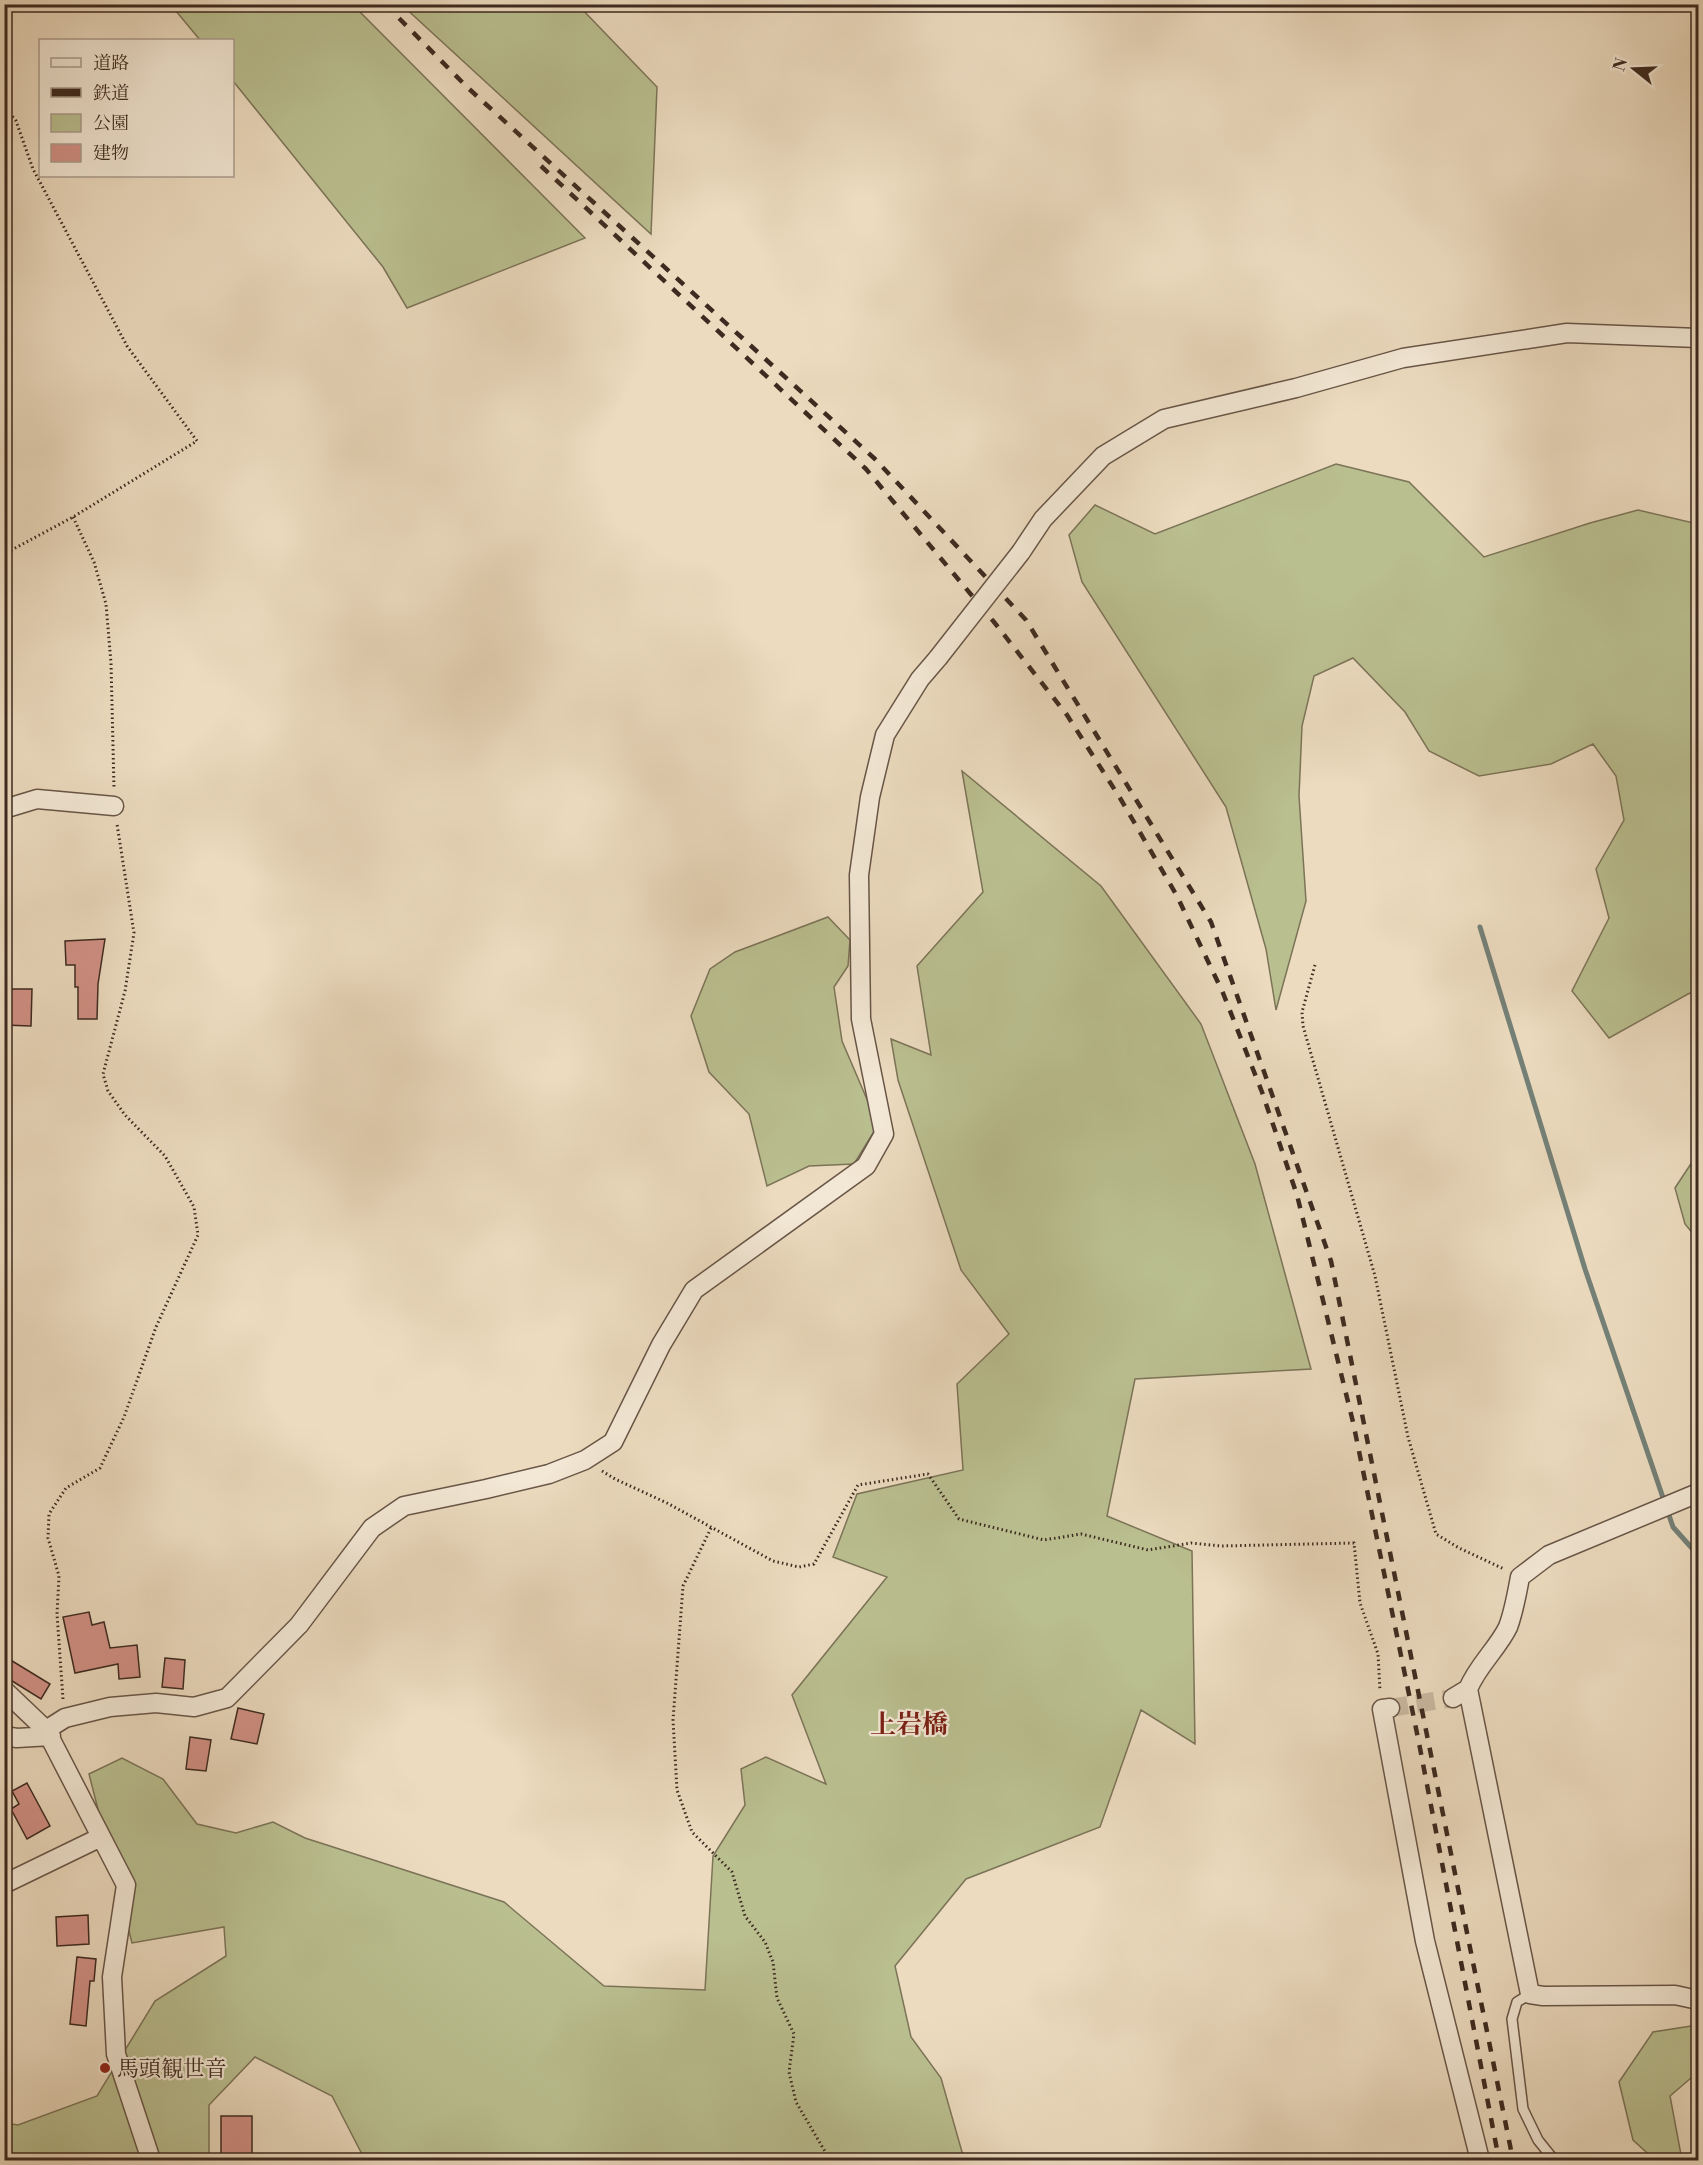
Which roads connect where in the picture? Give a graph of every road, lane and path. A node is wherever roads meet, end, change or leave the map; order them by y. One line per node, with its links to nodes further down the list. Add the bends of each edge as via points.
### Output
1 (4, 106): 3 (path, via 16,121 33,169 127,346 197,441)
2 (1698, 338): 8 (street, bridge, via 1567,333 1403,358 1164,419 1103,456 1043,519 920,679 885,735 870,797 859,875 861,1019 884,1134 866,1166 694,1290 661,1345 613,1442)
3 (73, 517): 4 (path); 5 (path, via 94,561 106,604)
4 (4, 554)
5 (114, 806): 6 (street, via 38,800); 14 (path, via 134,933 125,991 103,1074 108,1091 125,1115 165,1156 194,1207 198,1234 100,1468 66,1488 49,1514 48,1538 59,1576 57,1614)
6 (4, 808)
7 (1315, 965): 11 (path, via 1302,1012 1303,1026 1375,1276 1408,1437 1427,1508 1436,1534)
8 (585, 1460): 10 (path); 14 (street, via 549,1474 404,1506 372,1528 299,1625 227,1698 194,1707 156,1703 111,1707)
9 (1698, 1493): 11 (street, via 1549,1555)
10 (711, 1528): 13 (path, via 773,1561 799,1567 814,1564 858,1485 928,1474 959,1519 1044,1540 1081,1534 1148,1550 1191,1543 1354,1543 1360,1603 1378,1654); 22 (path, via 683,1586 673,1720 677,1790 692,1832 732,1872 746,1916 765,1942 773,1962 777,1998 794,2034 789,2072 796,2102)
11 (1520, 1577): 19 (street, via 1507,1628 1460,1694)
12 (4, 1690): 15 (street)
13 (1386, 1708): 23 (street, via 1425,1941)
14 (65, 1718): 15 (street)
15 (49, 1733): 16 (street); 17 (street)
16 (4, 1736)
17 (101, 1837): 18 (street); 21 (street, via 126,1885 112,1977 116,2054)
18 (4, 1884)
19 (1530, 1994): 20 (street, via 1675,1995); 24 (lane, via 1517,2002 1512,2019 1523,2109)
20 (1698, 2000)
21 (151, 2160)
22 (830, 2160)
23 (1480, 2160)
24 (1554, 2160)

